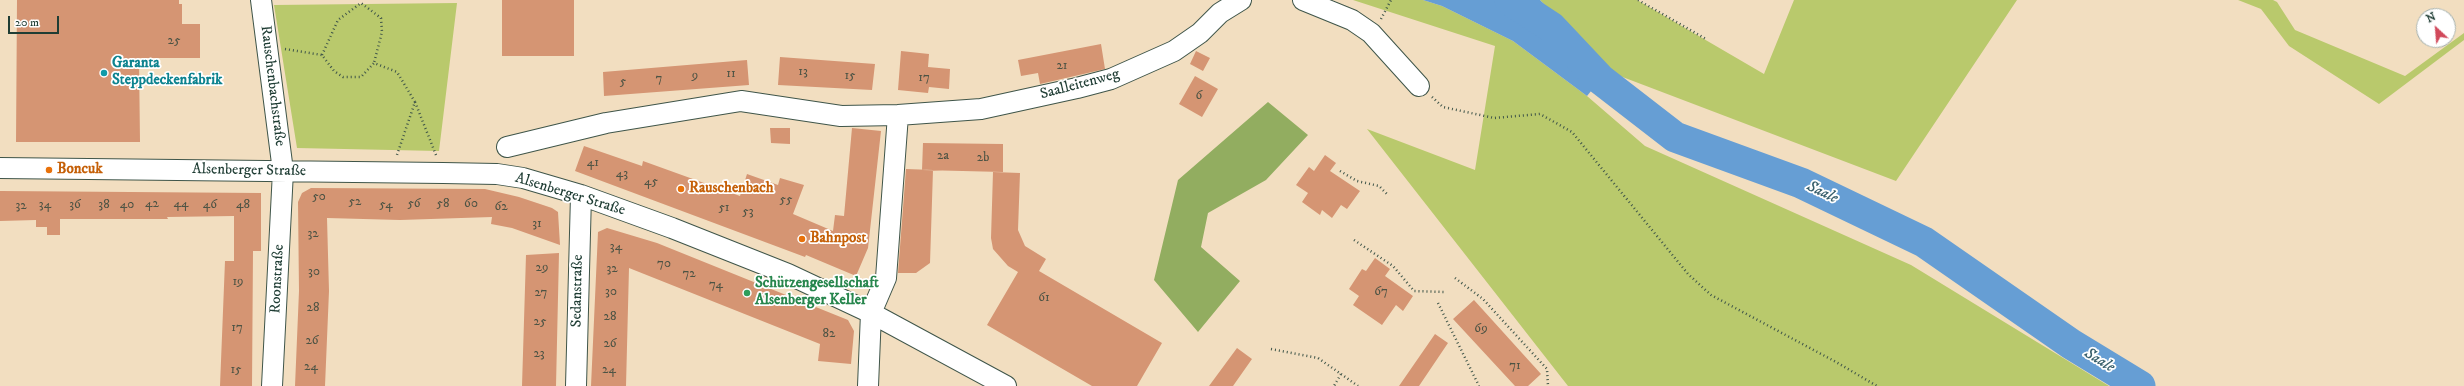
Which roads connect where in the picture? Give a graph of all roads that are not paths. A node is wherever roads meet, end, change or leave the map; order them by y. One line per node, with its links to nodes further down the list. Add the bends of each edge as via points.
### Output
1 (261, 0): 8 (street, Rauschenbachstraße)
2 (1241, 0): 5 (street, Saalleitenweg, via 1220,13 1200,33 1174,51 1111,79 980,108)
3 (1303, 0): 4 (street, via 1346,17 1371,33)
4 (1420, 86)
5 (898, 115): 6 (street, Saalleitenweg, via 841,116 741,101 606,123); 10 (street, via 886,278)
6 (507, 147)
7 (0, 168): 8 (street, Alsenberger Straße)
8 (283, 171): 9 (street, Alsenberger Straße, via 497,174 523,178); 11 (street, Roonstraße)
9 (580, 195): 10 (street, Alsenberger Straße, via 788,274); 12 (street, Sedanstraße)
10 (871, 313): 13 (street); 14 (street, Alsenberger Straße)
11 (272, 386)
12 (576, 386)
13 (868, 386)
14 (1006, 386)

